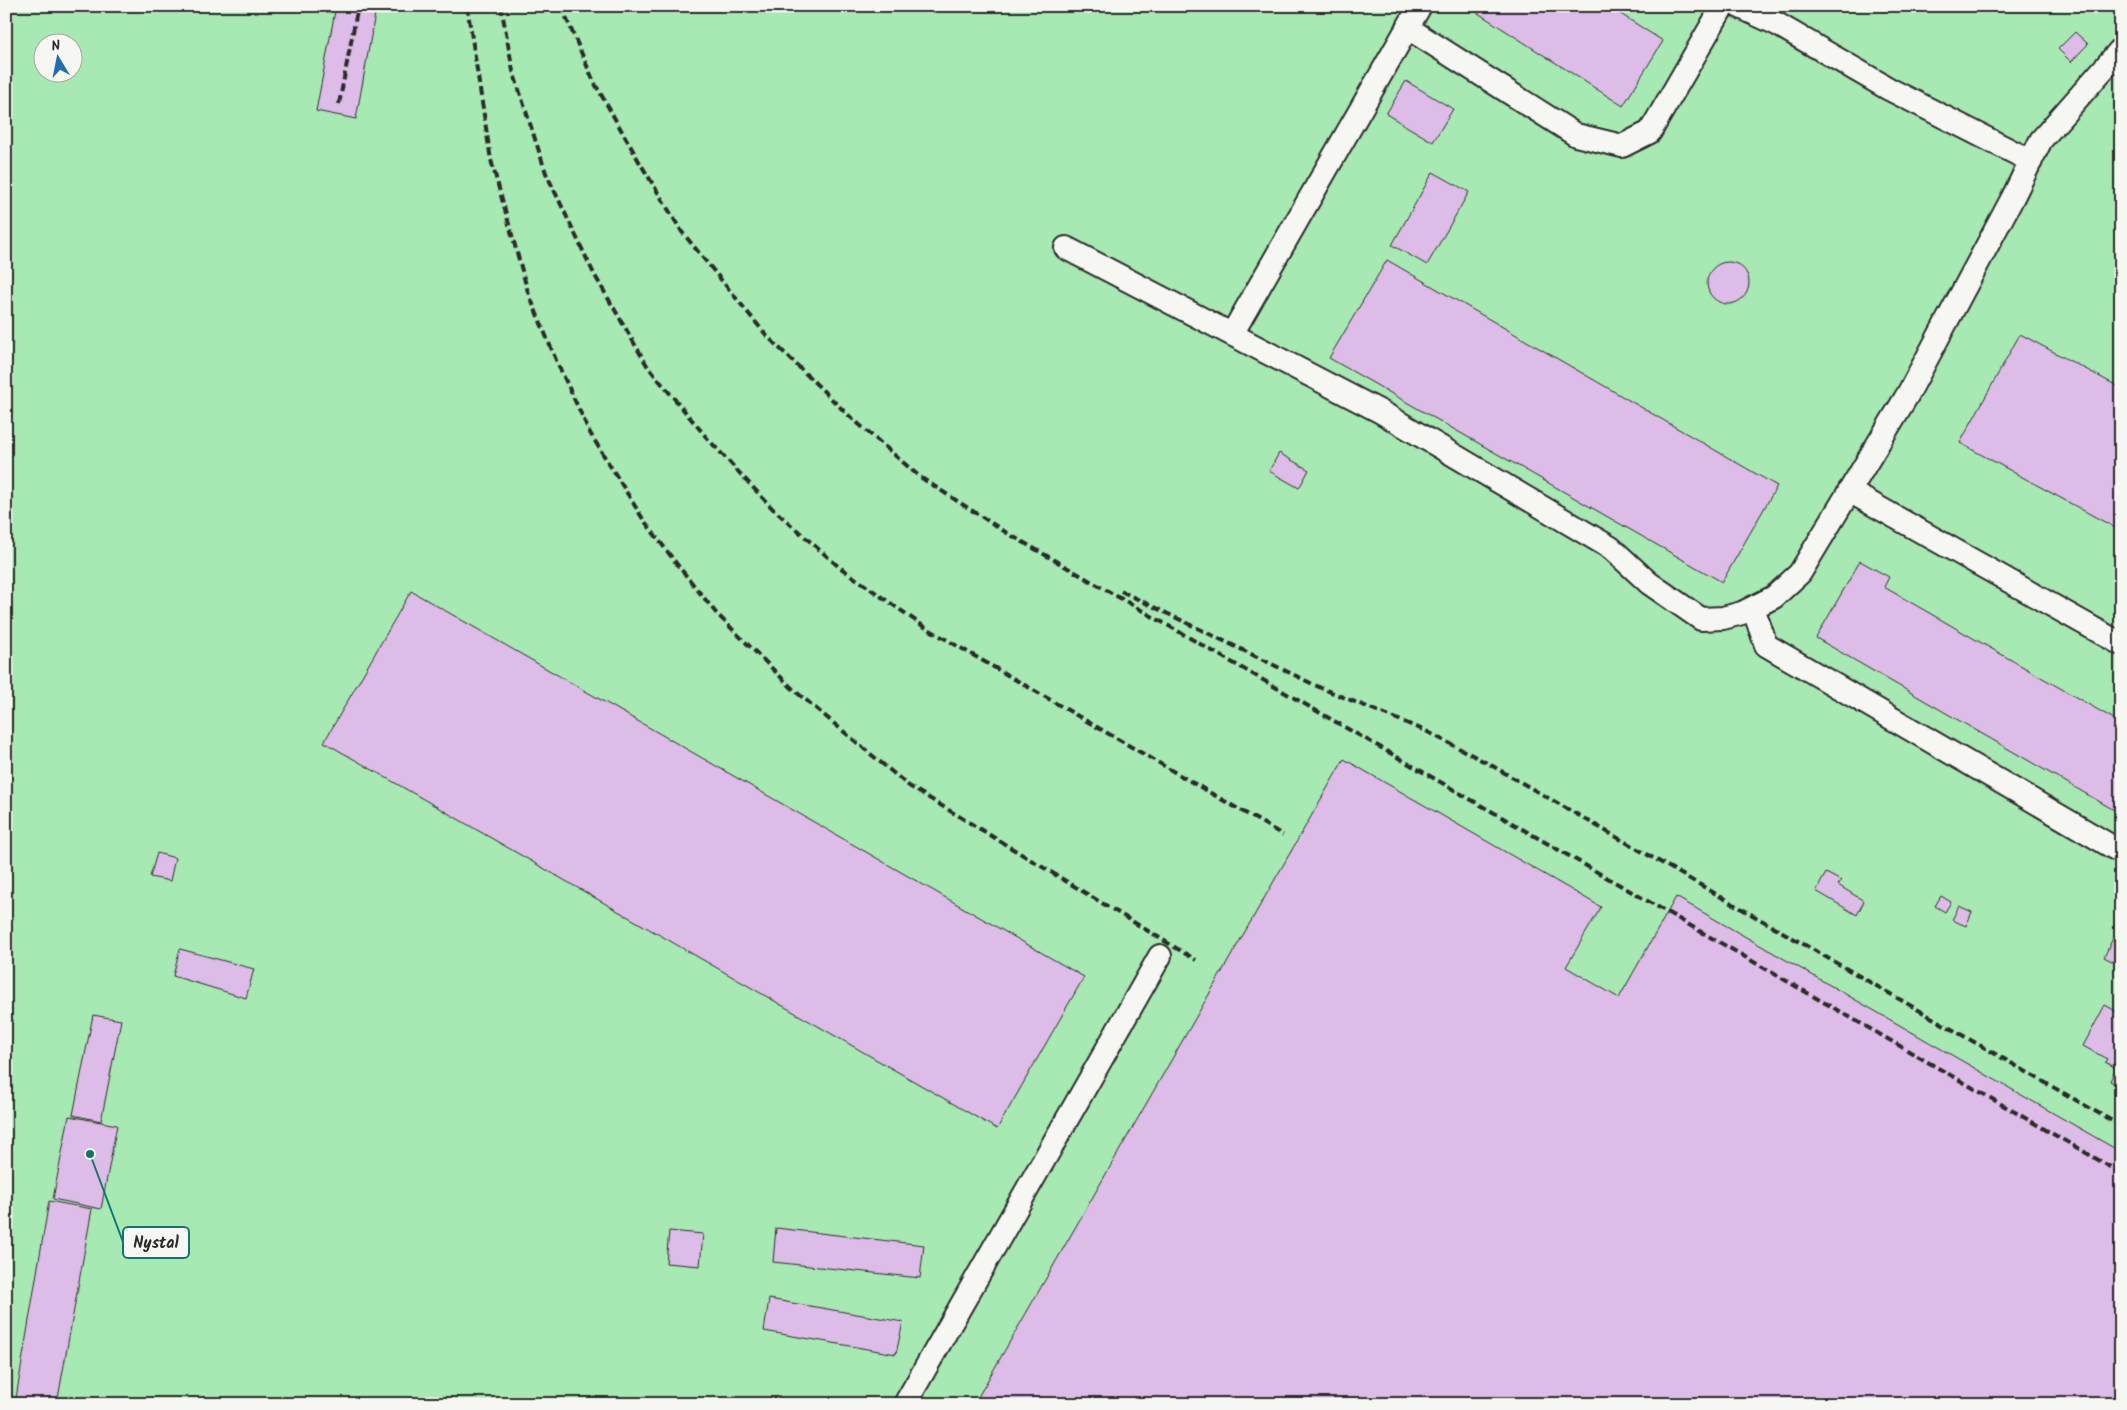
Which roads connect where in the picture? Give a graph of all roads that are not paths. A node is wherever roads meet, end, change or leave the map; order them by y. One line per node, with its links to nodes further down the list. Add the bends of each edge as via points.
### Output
1 (1420, 6): 4 (lane)
2 (1723, 6): 4 (lane, via 1650,132 1622,146 1576,136)
3 (1738, 6): 6 (lane, via 1777,24 1888,89)
4 (1408, 28): 8 (lane)
5 (2121, 49): 6 (lane, via 2041,140)
6 (2031, 161): 9 (lane, via 1908,394)
7 (1066, 248): 8 (lane)
8 (1232, 334): 10 (lane, via 1380,412 1612,548 1649,583 1701,619 1723,618)
9 (1849, 491): 10 (lane, via 1800,572 1774,597); 11 (lane)
10 (1753, 608): 12 (lane, via 1766,645)
11 (2121, 644)
12 (2121, 852)
13 (1160, 956): 14 (lane)
14 (905, 1404)

